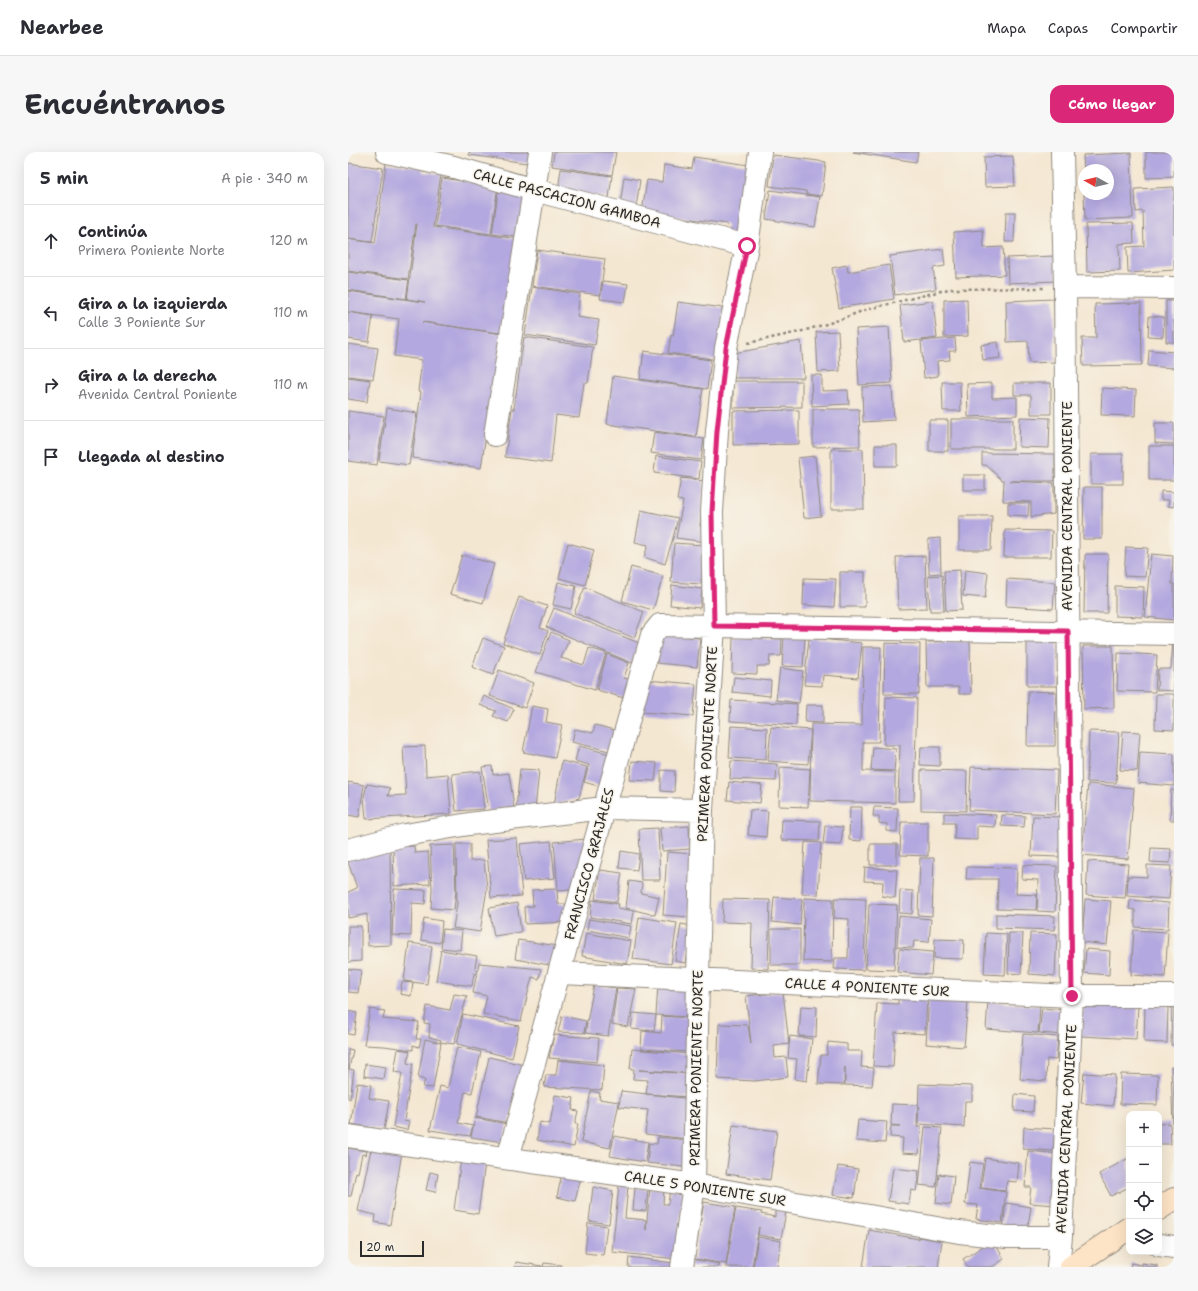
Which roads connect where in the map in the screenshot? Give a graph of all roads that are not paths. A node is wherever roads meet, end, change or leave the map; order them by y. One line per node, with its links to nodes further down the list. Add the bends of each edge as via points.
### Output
1 (387, 152): 5 (street, CALLE PASCACION GAMBOA, via 454,167)
2 (540, 152): 5 (street)
3 (760, 152): 6 (street, PRIMERA PONIENTE NORTE)
4 (1062, 152): 7 (street, AVENIDA CENTRAL PONIENTE)
5 (534, 190): 6 (street, CALLE PASCACION GAMBOA); 9 (street)
6 (747, 246): 10 (street, PRIMERA PONIENTE NORTE, via 726,348 717,431 712,512)
7 (1065, 287): 8 (street); 11 (street, AVENIDA CENTRAL PONIENTE)
8 (1174, 288)
9 (495, 435)
10 (714, 626): 11 (street); 13 (street, FRANCISCO GRAJALES, via 660,625 652,635); 14 (street, PRIMERA PONIENTE NORTE)
11 (1068, 631): 12 (street); 18 (street, AVENIDA CENTRAL PONIENTE)
12 (1174, 634)
13 (604, 808): 14 (street); 15 (street, via 405,834); 16 (street, FRANCISCO GRAJALES)
14 (702, 810): 17 (street, PRIMERA PONIENTE NORTE)
15 (348, 850)
16 (560, 973): 17 (street, CALLE 4 PONIENTE SUR); 21 (street, FRANCISCO GRAJALES)
17 (698, 979): 18 (street, CALLE 4 PONIENTE SUR); 22 (street, PRIMERA PONIENTE NORTE)
18 (1072, 996): 19 (street, CALLE 4 PONIENTE SUR); 26 (street, AVENIDA CENTRAL PONIENTE)
19 (1174, 996)
20 (348, 1136): 21 (street, CALLE 5 PONIENTE SUR)
21 (508, 1158): 22 (street, CALLE 5 PONIENTE SUR)
22 (694, 1185): 26 (street, CALLE 5 PONIENTE SUR, via 960,1232 1007,1237); 29 (street, PRIMERA PONIENTE NORTE)
23 (1174, 1199): 24 (street)
24 (1162, 1207)
25 (1123, 1236): 31 (street)
26 (1061, 1237): 30 (street, AVENIDA CENTRAL PONIENTE)
27 (1162, 1245): 28 (street)
28 (1174, 1247)
29 (682, 1267)
30 (1058, 1267)
31 (1071, 1267)

